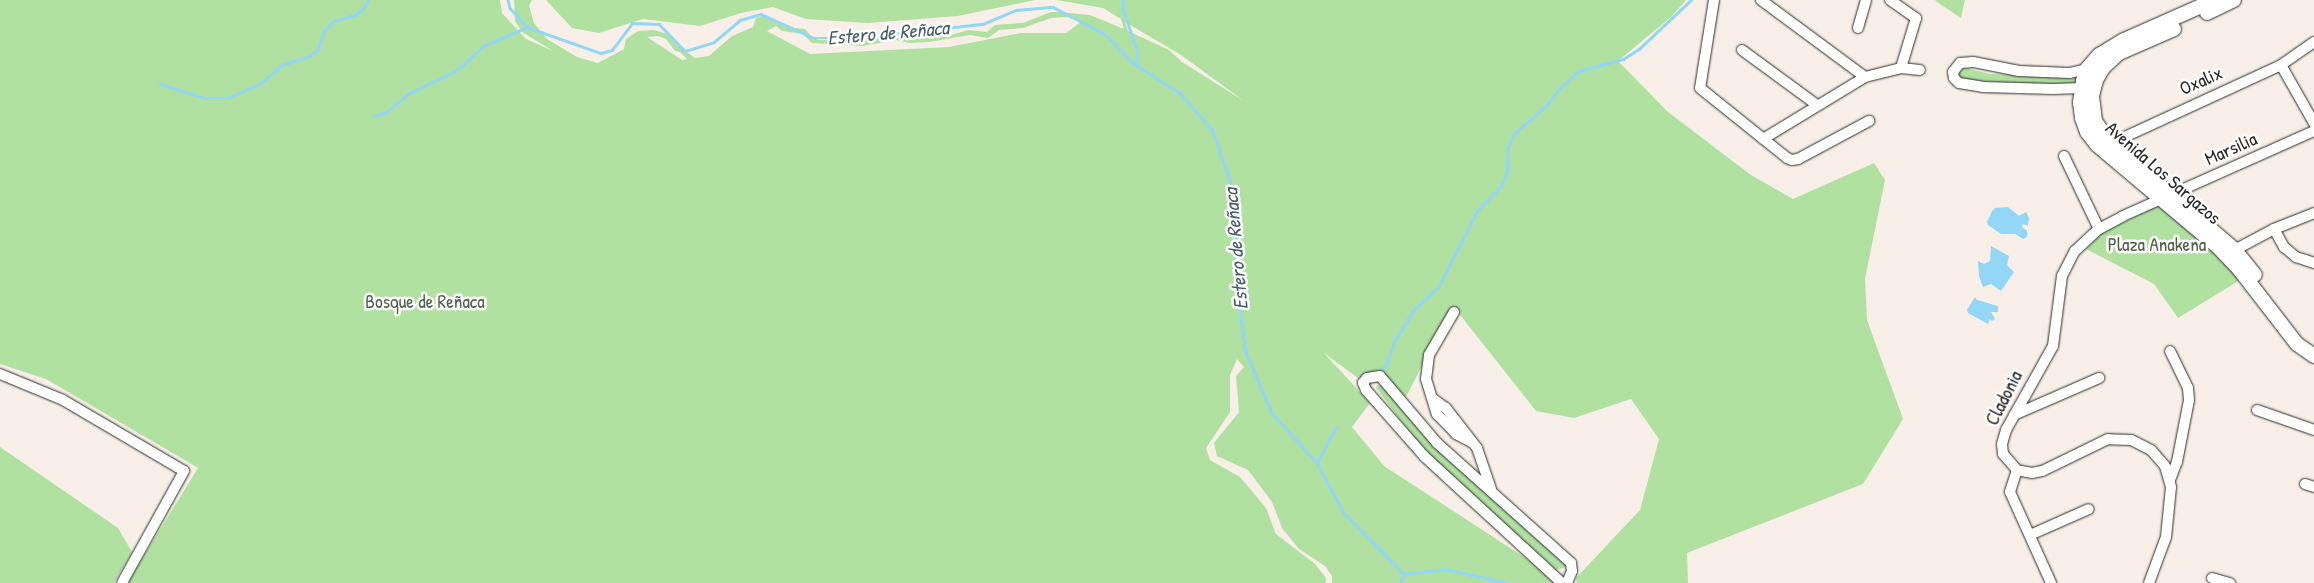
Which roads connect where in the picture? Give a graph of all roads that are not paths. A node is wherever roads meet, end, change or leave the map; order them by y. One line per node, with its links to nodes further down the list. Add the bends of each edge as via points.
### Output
1 (1714, 0): 23 (street, via 1700,88)
2 (1761, 0): 15 (street)
3 (1866, 0): 7 (street)
4 (1890, 0): 11 (street, via 1916,18)
5 (2215, 0): 12 (street, via 2124,40 2099,55)
6 (2234, 0): 16 (street, Avenida Los Sargazos, via 2120,53 2108,62)
7 (1858, 28)
8 (2314, 42): 10 (street, Oxalix)
9 (1742, 50): 19 (street)
10 (2281, 64): 21 (street); 24 (street, Oxalix)
11 (1901, 68): 13 (street); 15 (street)
12 (2087, 69): 14 (street); 17 (street, Avenida Los Sargazos)
13 (1920, 70)
14 (2056, 72): 18 (street, via 2058,82); 18 (street, via 2004,70 1972,62 1960,63 1953,72 1957,82 1966,85)
15 (1865, 77): 19 (street)
16 (2096, 80): 17 (street); 24 (street, Avenida Los Sargazos, via 2092,96 2093,113)
17 (2082, 88): 18 (street); 24 (street, Avenida Los Sargazos, via 2080,103 2087,132)
18 (2053, 89)
19 (1817, 105): 23 (street)
20 (1868, 121): 23 (street, via 1795,160 1789,160)
21 (2314, 123)
22 (2314, 131): 26 (street, Marsilia)
23 (1763, 139)
24 (2105, 146): 26 (street, Avenida Los Sargazos)
25 (2064, 156): 28 (street)
26 (2168, 197): 28 (street, Cladonia); 30 (street, Avenida Los Sargazos)
27 (2314, 213): 29 (street)
28 (2099, 229): 39 (street, Cladonia, via 2080,244 2065,267 2059,285 2052,346)
29 (2274, 229): 30 (street); 31 (street, via 2284,247 2296,257)
30 (2230, 252): 33 (street, Avenida Los Sargazos, via 2298,332); 35 (street, Avenida Los Sargazos, via 2297,344)
31 (2314, 263)
32 (1454, 312): 41 (street, via 1429,355 1426,379 1432,398 1450,413 1480,452)
33 (2314, 346)
34 (2170, 352): 44 (street, via 2188,388 2189,400 2177,462)
35 (2314, 356)
36 (0, 374): 51 (street, via 63,400 184,471)
37 (2100, 378): 39 (street)
38 (2257, 410): 40 (street)
39 (2014, 415): 43 (street, Cladonia, via 2002,444 2006,459)
40 (2314, 430)
41 (1484, 465): 42 (street); 45 (street)
42 (1466, 469): 45 (street); 49 (street, via 1437,444 1380,376 1367,378 1363,383 1366,390 1424,456)
43 (2016, 470): 44 (street, via 2037,473 2100,441 2123,439 2151,450 2165,466); 47 (street, via 2010,492)
44 (2170, 480): 55 (street, via 2171,504 2166,537)
45 (1491, 489): 48 (street, via 1572,563)
46 (2089, 509): 47 (street)
47 (2030, 535): 54 (street)
48 (1572, 571): 49 (street); 53 (street)
49 (1552, 574): 52 (street)
50 (2212, 578): 56 (street)
51 (122, 583)
52 (1562, 583)
53 (1567, 583)
54 (2051, 583)
55 (2149, 583)
56 (2230, 583)

